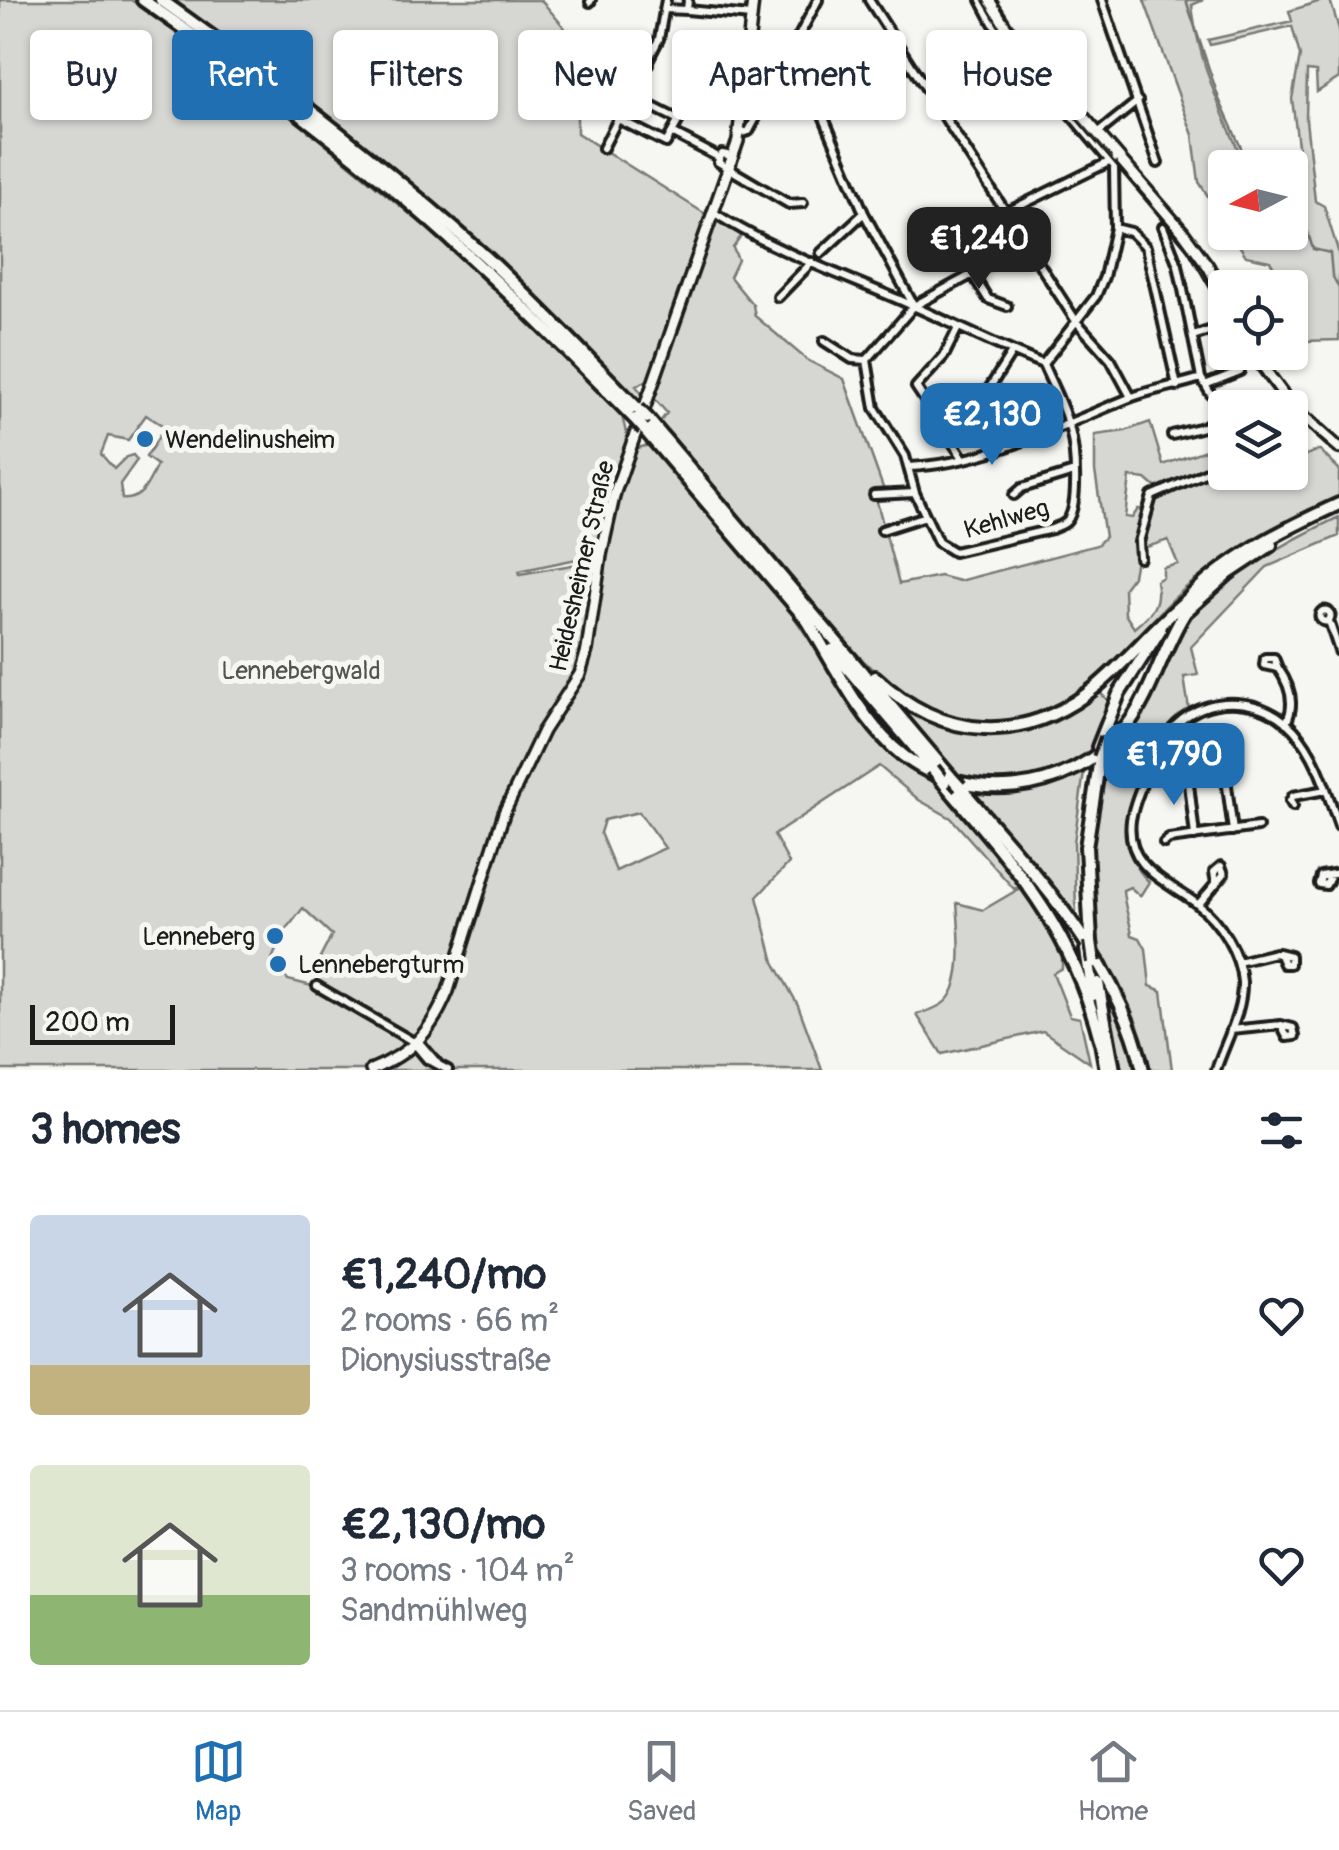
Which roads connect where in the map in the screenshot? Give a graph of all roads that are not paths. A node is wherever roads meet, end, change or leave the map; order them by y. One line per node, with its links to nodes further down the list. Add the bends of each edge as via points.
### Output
1 (143, 0): 58 (highway, via 278,96 407,201)
2 (161, 0): 58 (highway, via 414,194 534,302)
3 (688, 0): 11 (street)
4 (753, 0): 12 (main road, Heidesheimer Straße)
5 (818, 0): 13 (street)
6 (869, 0): 33 (street)
7 (981, 0): 27 (street)
8 (989, 0): 23 (main road)
9 (1102, 0): 15 (street)
10 (665, 4): 11 (street); 14 (street)
11 (687, 10): 12 (street)
12 (752, 16): 22 (main road, Heidesheimer Straße)
13 (803, 30)
14 (652, 55)
15 (1138, 101): 23 (street); 28 (street)
16 (652, 107): 21 (street, via 678,120)
17 (618, 120): 24 (street)
18 (620, 120): 21 (street, via 666,143)
19 (755, 120): 22 (street)
20 (824, 120): 32 (street)
21 (674, 134): 26 (street)
22 (740, 134): 25 (main road, Heidesheimer Straße)
23 (1098, 134): 27 (main road)
24 (604, 148)
25 (734, 156): 26 (street); 29 (main road, Heidesheimer Straße)
26 (718, 157): 29 (street)
27 (1114, 158): 33 (street); 35 (street); 39 (main road)
28 (1158, 163)
29 (728, 168): 30 (street, via 789,204); 31 (main road, Heidesheimer Straße)
30 (803, 203)
31 (712, 212): 38 (street); 104 (main road, Heidesheimer Straße, via 615,492 580,674 543,731 504,813 448,991)
32 (864, 212): 37 (street); 42 (street)
33 (1006, 214): 36 (street)
34 (1163, 227): 47 (street)
35 (1115, 228): 44 (street, via 1096,296); 55 (street, via 1146,247)
36 (1026, 245): 40 (street); 44 (street)
37 (821, 253)
38 (812, 262): 41 (street); 42 (street)
39 (1208, 270)
40 (973, 274): 42 (street); 43 (street, via 988,299)
41 (778, 297)
42 (914, 306): 45 (street); 50 (street)
43 (1007, 306)
44 (1076, 321): 51 (street); 57 (street, via 1111,360)
45 (958, 328): 49 (street); 64 (street, via 916,387)
46 (1208, 331): 47 (street)
47 (1192, 336): 54 (street)
48 (824, 341): 50 (street, via 852,359)
49 (1012, 352): 51 (street); 62 (street, via 987,392)
50 (867, 360): 65 (street, Kehlweg, via 875,408)
51 (1043, 364): 60 (street, Kehlweg)
52 (1265, 370): 63 (main road, via 1291,405)
53 (1240, 372): 54 (street)
54 (1203, 381): 55 (street); 56 (street)
55 (1177, 386): 57 (street)
56 (1210, 390)
57 (1131, 397): 60 (street)
58 (641, 419): 76 (highway); 78 (highway)
59 (1208, 423): 61 (street)
60 (1069, 425): 62 (street); 67 (street, Kehlweg)
61 (1172, 434)
62 (1009, 444): 64 (street)
63 (1339, 448)
64 (963, 458): 65 (street)
65 (908, 467): 68 (street, Kehlweg)
66 (1208, 471): 74 (street, via 1152,496)
67 (1074, 472): 69 (street, Kehlweg); 72 (street, Kehlweg, via 1070,516 1052,529 954,552 943,548)
68 (915, 493): 70 (street); 72 (street, Kehlweg)
69 (1014, 495)
70 (874, 496)
71 (1339, 508): 75 (highway, via 1261,550)
72 (926, 516): 73 (street, Kehlweg)
73 (882, 530)
74 (1140, 558)
75 (1186, 605): 76 (highway, via 1142,703 1114,740 1065,774 1007,788 947,778 894,748); 78 (highway, via 1078,701 1016,727 977,728 933,717 888,690); 82 (highway, via 1135,678)
76 (808, 620): 85 (highway, bridge)
77 (1328, 621): 79 (street)
78 (841, 646): 85 (highway)
79 (1339, 652)
80 (1278, 668): 81 (street, via 1291,698)
81 (1286, 723): 83 (street, via 1251,705 1212,705 1177,724); 86 (street, via 1314,758)
82 (1099, 752): 97 (highway, via 1086,847); 97 (highway, bridge, via 1080,846)
83 (1154, 762): 84 (street); 96 (street, via 1132,818 1136,854 1155,877)
84 (1188, 775): 92 (street, via 1218,763 1225,771); 93 (street)
85 (947, 779): 103 (highway, via 1063,937); 112 (highway, bridge, via 1088,944 1124,1010)
86 (1326, 790): 87 (street); 89 (street)
87 (1303, 796)
88 (1339, 797): 89 (street)
89 (1330, 801): 90 (street)
90 (1339, 826)
91 (1258, 827): 92 (street)
92 (1233, 830): 93 (street)
93 (1195, 836): 94 (street)
94 (1164, 843)
95 (1216, 883): 96 (street)
96 (1198, 904): 99 (street)
97 (1088, 945): 103 (highway); 111 (highway, bridge)
98 (1278, 954): 99 (street)
99 (1238, 962): 102 (street, via 1241,993)
100 (317, 986): 104 (street)
101 (1281, 1025): 102 (street)
102 (1231, 1030): 113 (street)
103 (1102, 1043): 110 (highway)
104 (417, 1044): 105 (main road, Heidesheimer Straße); 106 (street); 107 (street)
105 (399, 1058): 106 (street); 108 (main road, Heidesheimer Straße)
106 (427, 1059): 107 (street)
107 (439, 1064): 109 (street)
108 (371, 1070)
109 (448, 1070)
110 (1106, 1070)
111 (1114, 1070)
112 (1143, 1070)
113 (1216, 1070)

